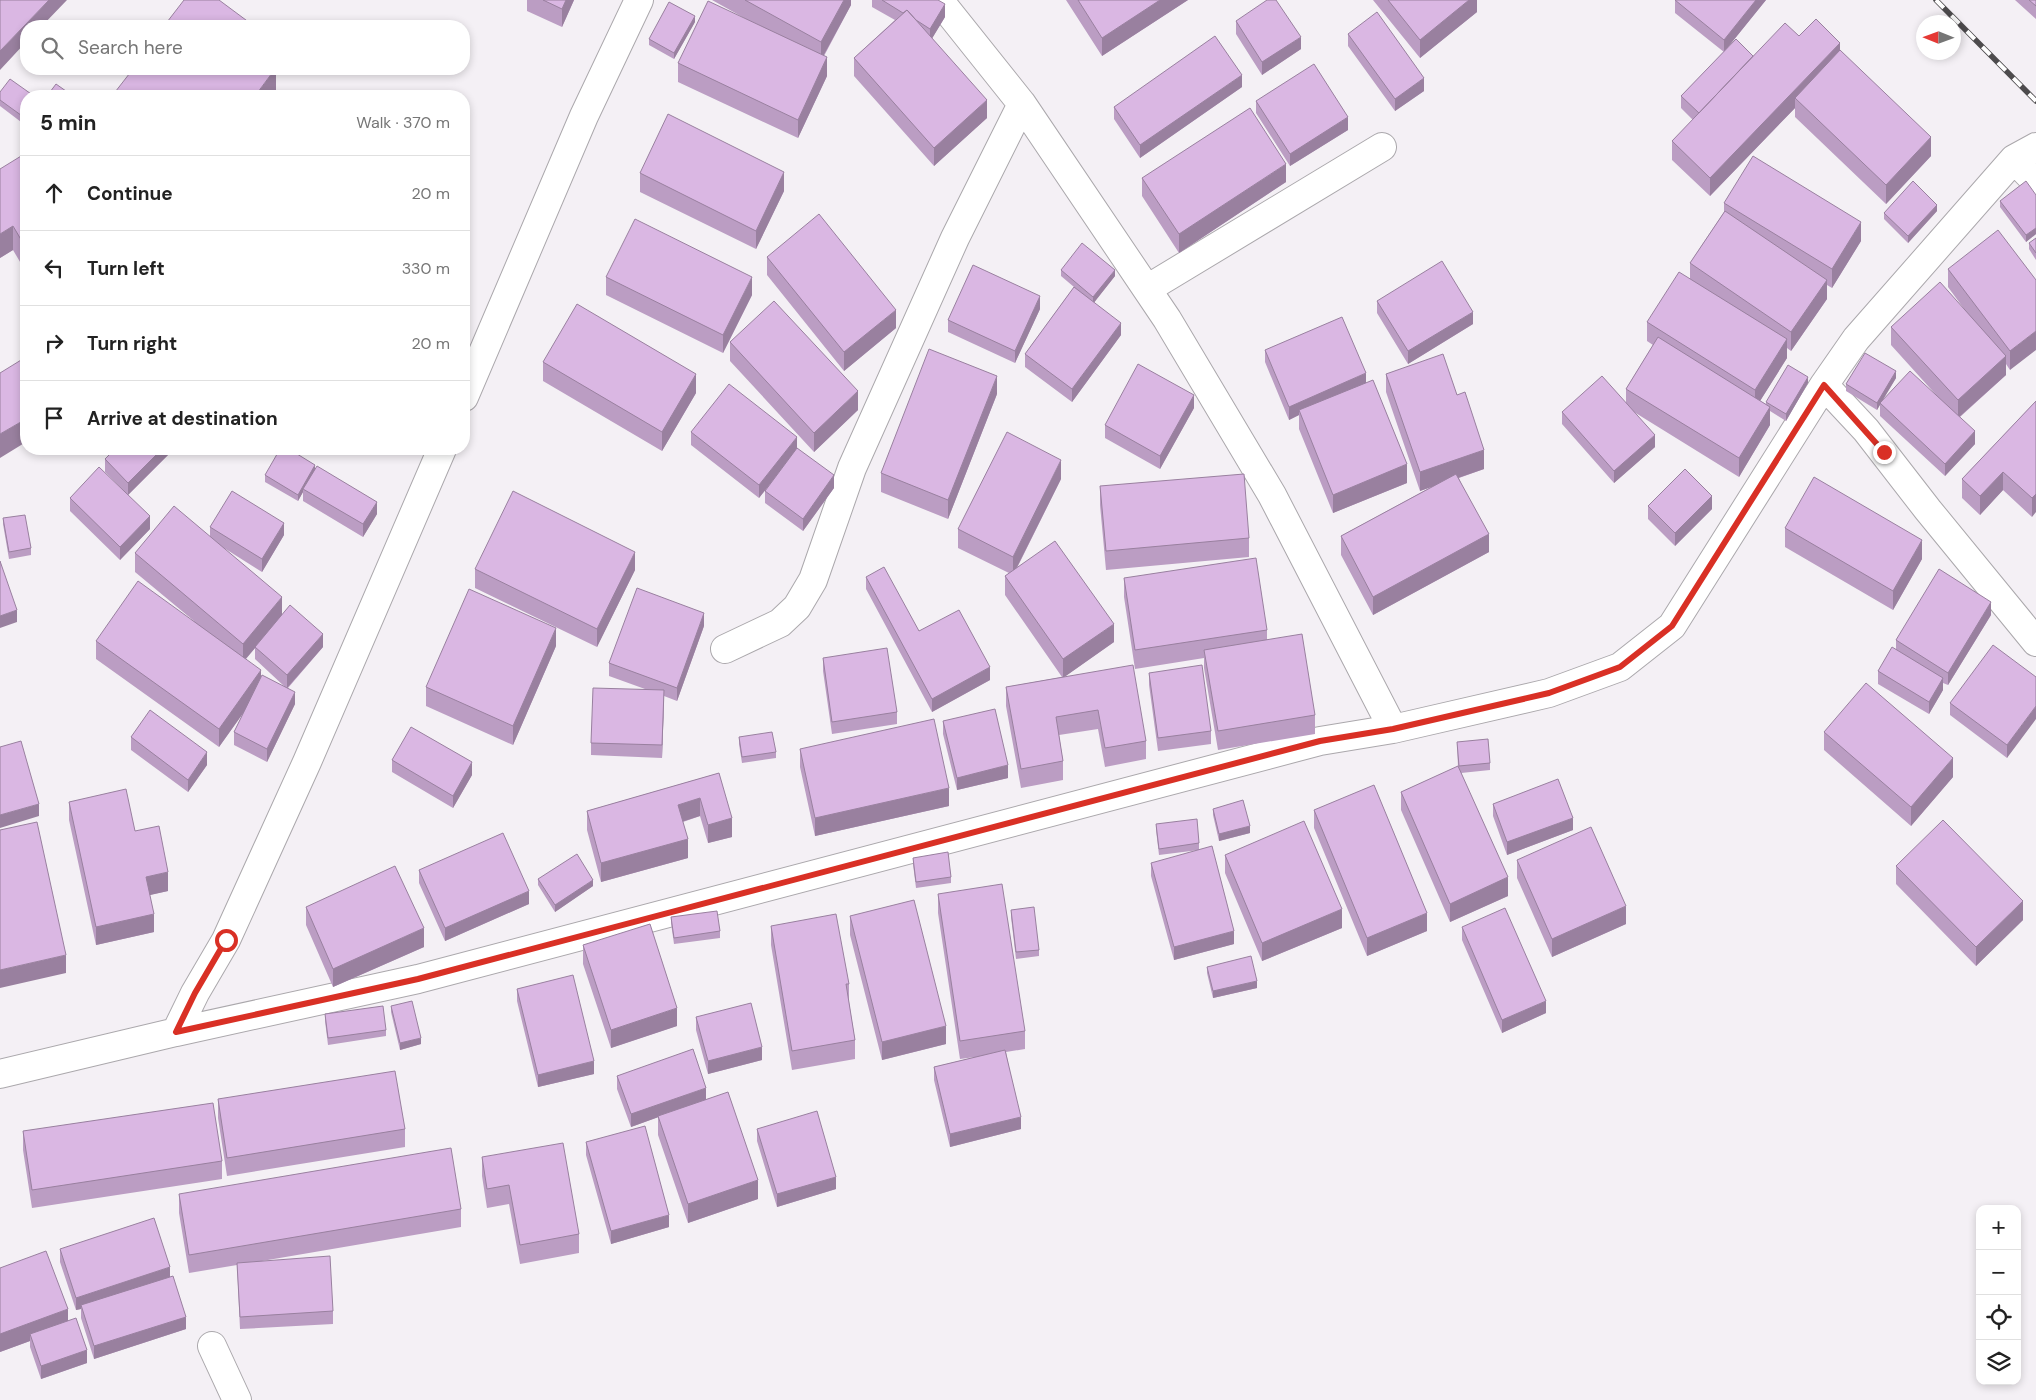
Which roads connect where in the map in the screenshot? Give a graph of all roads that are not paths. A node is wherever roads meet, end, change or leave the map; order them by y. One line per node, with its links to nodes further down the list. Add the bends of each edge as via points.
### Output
1 (639, 0): 8 (street, via 584,116)
2 (939, 0): 3 (street)
3 (1022, 104): 7 (street); 12 (street, via 954,238 856,459 813,580 797,607 780,623)
4 (1382, 147): 7 (street)
5 (2025, 153): 6 (street); 9 (street, via 1856,339)
6 (2036, 182)
7 (1147, 289): 13 (street, via 1272,495)
8 (470, 383)
9 (1824, 385): 11 (street, via 1866,430); 13 (street, via 1672,626 1620,667 1549,693)
10 (439, 455): 14 (street, via 226,940)
11 (2036, 642)
12 (726, 649)
13 (1393, 729): 14 (street, via 1320,741 418,979)
14 (176, 1032): 15 (street)
15 (0, 1074)
16 (212, 1346): 17 (street)
17 (236, 1400)

